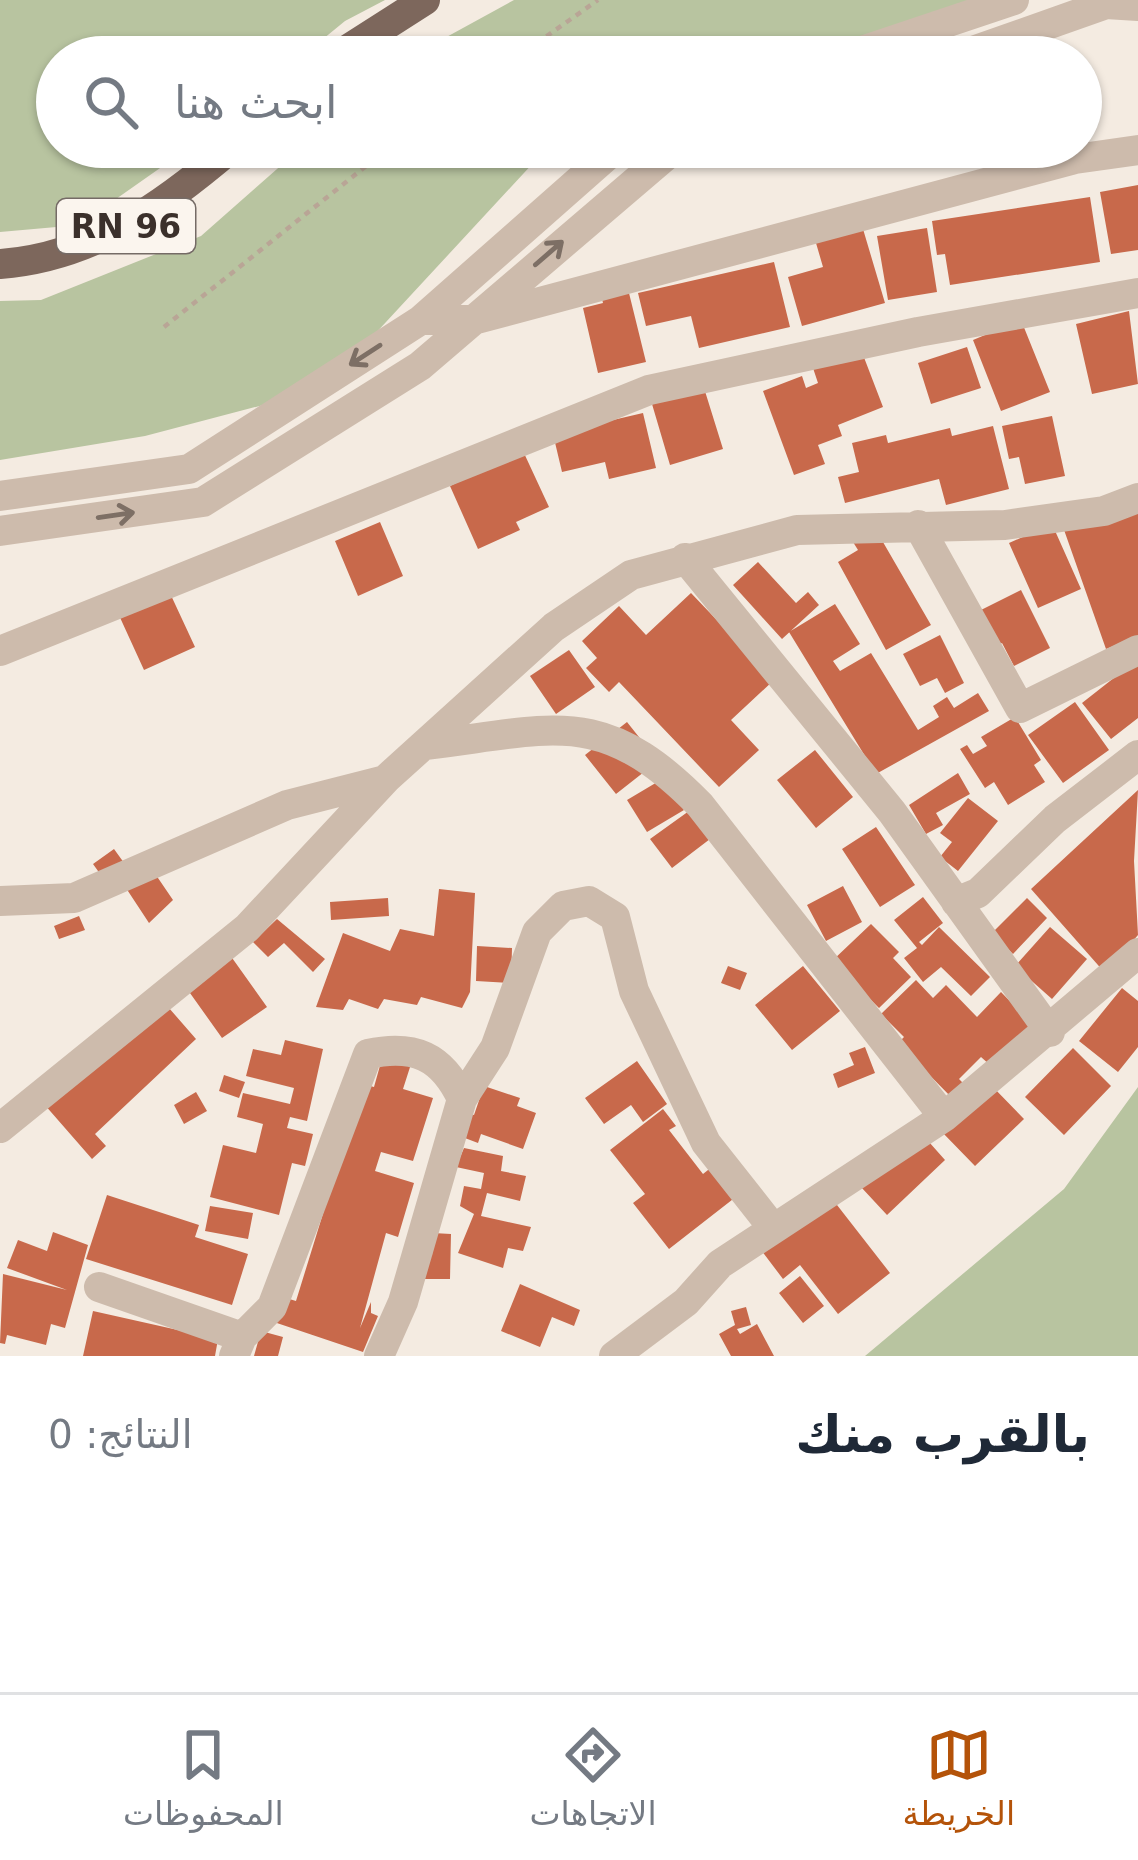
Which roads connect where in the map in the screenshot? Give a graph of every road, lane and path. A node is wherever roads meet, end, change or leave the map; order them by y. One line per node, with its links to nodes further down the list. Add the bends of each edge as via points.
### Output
1 (425, 0): 5 (main road)
2 (598, 0): 6 (path)
3 (1014, 0): 7 (street)
4 (1138, 6): 8 (street, via 1106,4)
5 (369, 36)
6 (547, 36)
7 (907, 36)
8 (1015, 36)
9 (1138, 150): 10 (street)
10 (1102, 155)
11 (205, 168): 16 (main road, RN 96, via 87,247)
12 (363, 168): 20 (path)
13 (593, 168): 18 (street)
14 (651, 168): 19 (street, one-way to 14)
15 (1042, 168): 19 (street)
16 (0, 264)
17 (1138, 293): 27 (street, via 649,390)
18 (421, 320): 19 (street); 21 (street, one-way to 21, via 189,470)
19 (473, 320): 24 (street, one-way to 19, via 202,502 419,366)
20 (164, 326)
21 (0, 496)
22 (1138, 498): 23 (street, via 1005,525)
23 (918, 525): 25 (street, via 797,530); 26 (street, via 1020,708)
24 (0, 531)
25 (685, 558): 28 (street, via 631,575 554,627); 32 (street)
26 (1138, 650)
27 (0, 651)
28 (425, 746): 30 (street); 36 (street, via 552,730 606,734 658,762)
29 (1138, 755): 32 (street, via 978,893)
30 (386, 779): 31 (street, via 287,805 74,898); 37 (street, via 247,928)
31 (0, 901)
32 (956, 902): 34 (street)
33 (1138, 953): 34 (street)
34 (1050, 1032): 36 (street)
35 (458, 1090): 38 (street, via 494,1048 536,932 563,906 589,901 615,917 634,991 706,1143); 40 (street, via 424,1053 398,1047 368,1054 272,1307); 41 (street, via 403,1302)
36 (944, 1117): 38 (street)
37 (0, 1128)
38 (772, 1228): 42 (street)
39 (99, 1287): 40 (street)
40 (238, 1347)
41 (379, 1356)
42 (614, 1356)

